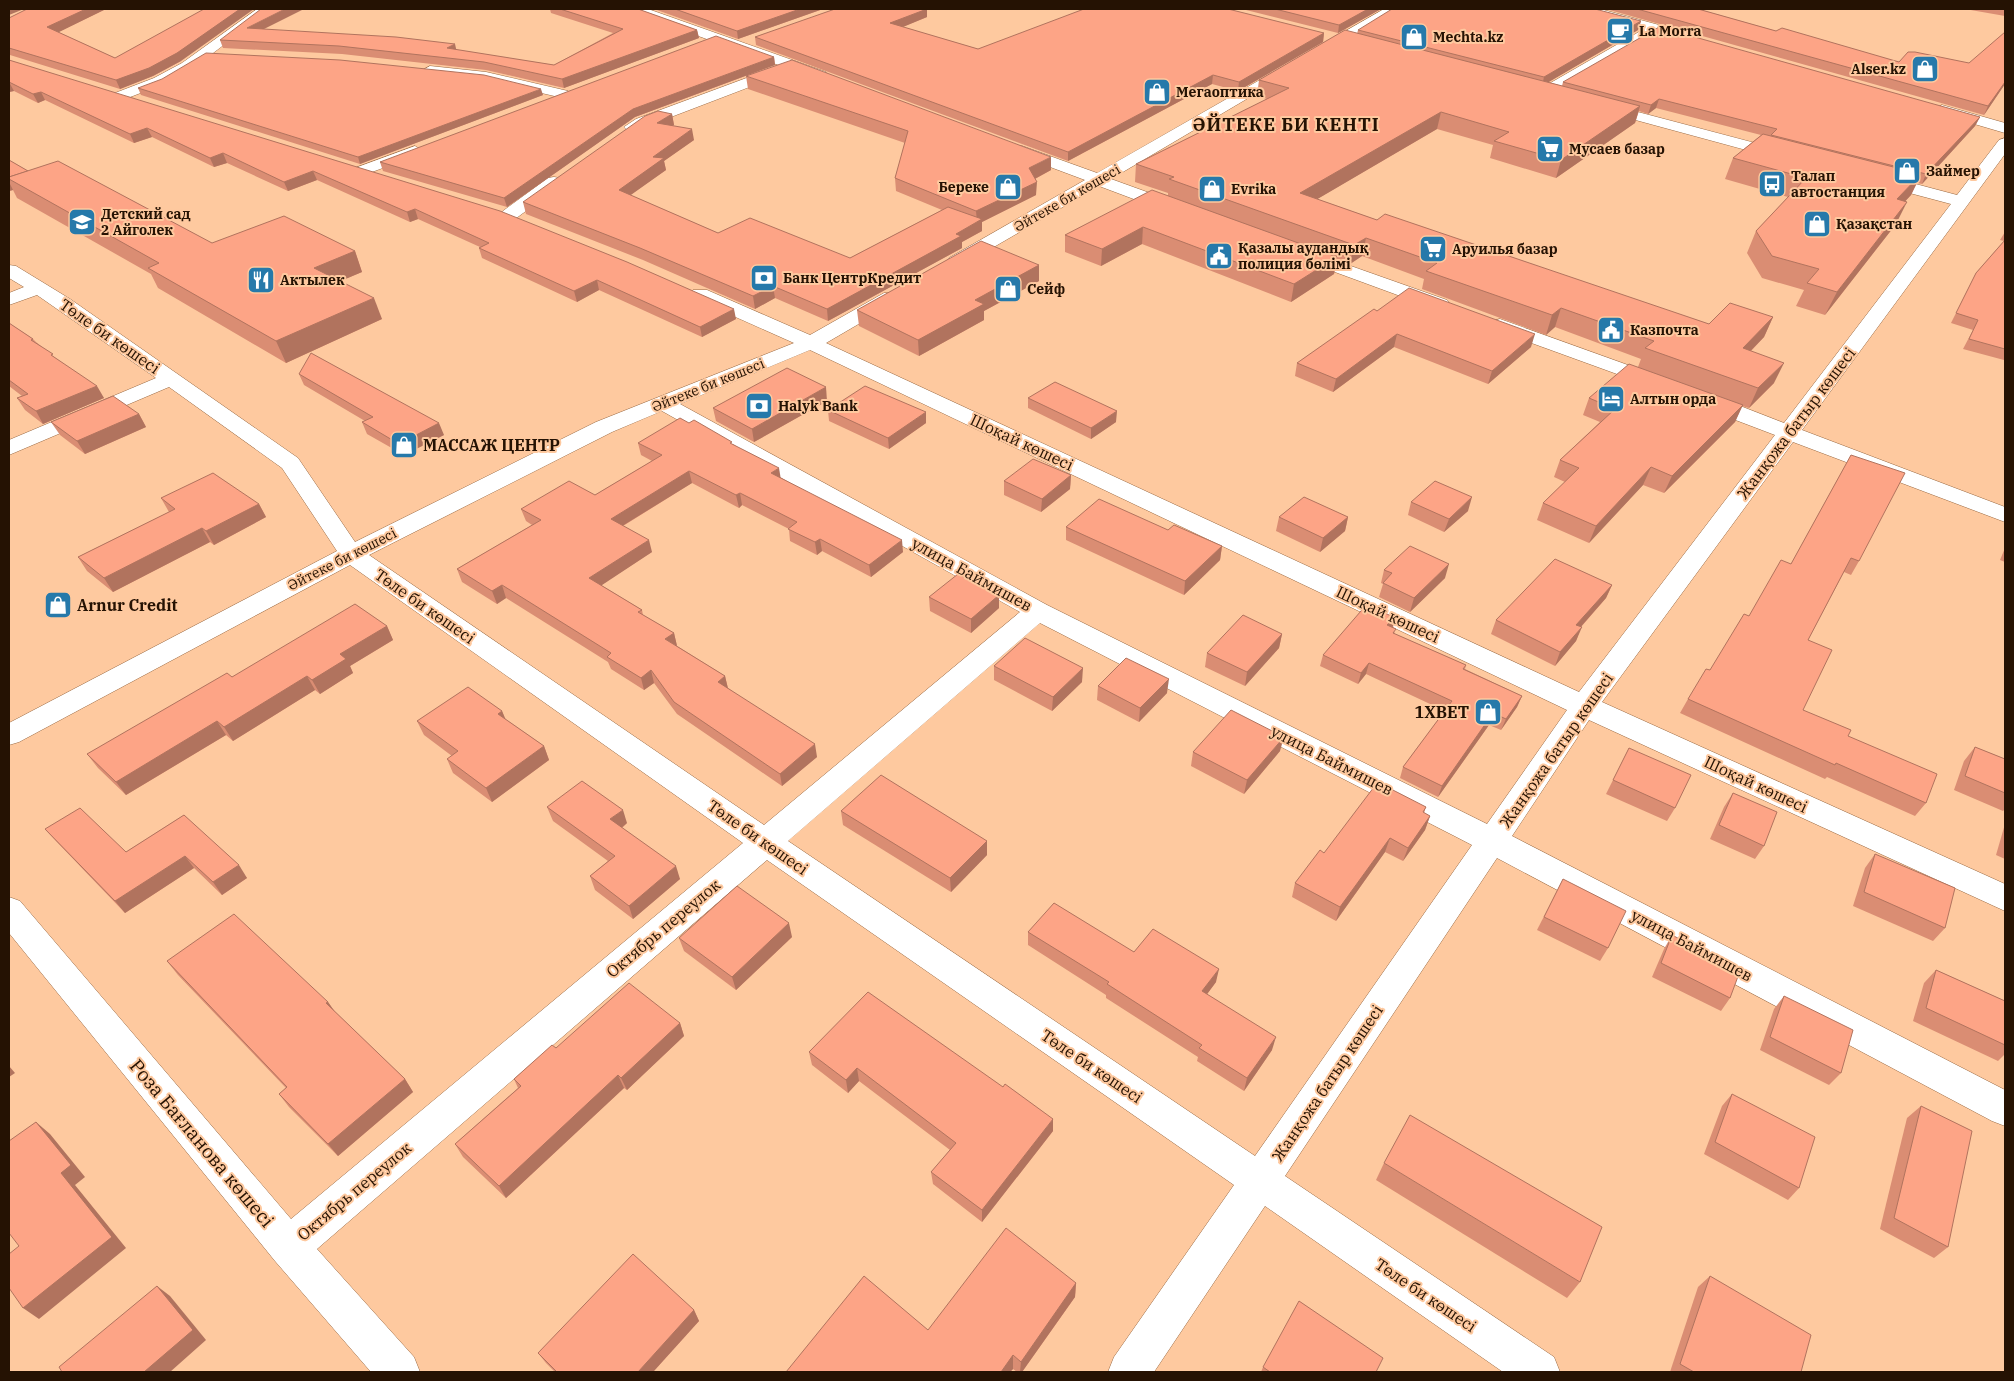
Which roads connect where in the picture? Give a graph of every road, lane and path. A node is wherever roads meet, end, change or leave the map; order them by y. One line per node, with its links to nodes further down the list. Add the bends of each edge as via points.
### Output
1 (265, 9): 11 (street)
2 (637, 9): 6 (street)
3 (1393, 9): 33 (street, Әйтеке би көшесі)
4 (1588, 9): 5 (street)
5 (1655, 28): 8 (street); 18 (street)
6 (718, 37): 9 (street); 10 (street)
7 (758, 38): 9 (street)
8 (1703, 42)
9 (739, 45): 13 (street)
10 (691, 47)
11 (204, 53): 12 (street); 22 (street, via 159,81 111,93)
12 (224, 54)
13 (794, 65): 15 (street); 26 (street, via 641,122)
14 (418, 68): 19 (street, via 486,76)
15 (831, 79)
16 (1526, 87): 18 (street)
17 (582, 88): 19 (street)
18 (1545, 92): 20 (street)
19 (563, 94): 23 (street)
20 (1564, 97)
21 (1582, 102): 30 (street)
22 (148, 105)
23 (536, 105)
24 (1930, 106): 25 (street)
25 (2005, 128)
26 (617, 138)
27 (997, 142): 33 (street)
28 (2005, 143): 35 (street, Жанқожа батыр көшесі)
29 (425, 147): 34 (street, via 352,168)
30 (1800, 159)
31 (568, 171): 37 (street, via 500,212)
32 (1867, 176): 35 (street)
33 (1099, 180): 36 (street); 40 (street, Әйтеке би көшесі)
34 (398, 182)
35 (1961, 201): 50 (street, Жанқожа батыр көшесі)
36 (1192, 214)
37 (536, 226)
38 (1286, 248): 45 (street)
39 (9, 270): 42 (street, Төле би көшесі)
40 (938, 271)
41 (680, 285): 47 (street, Шоқай көшесі)
42 (40, 288): 44 (street); 48 (street, Төле би көшесі)
43 (904, 290): 47 (street, Әйтеке би көшесі)
44 (9, 299)
45 (1454, 309)
46 (1482, 319): 50 (street)
47 (811, 343): 49 (street, Әйтеке би көшесі); 55 (street, Шоқай көшесі)
48 (171, 379): 51 (street); 53 (street, Төле би көшесі, via 290,463)
49 (663, 403): 53 (street, Әйтеке би көшесі, via 604,427); 54 (street, улица Баймишев)
50 (1790, 431): 52 (street); 55 (street, Жанқожа батыр көшесі)
51 (9, 448)
52 (2005, 515)
53 (351, 554): 56 (street, Әйтеке би көшесі); 58 (street, Төле би көшесі)
54 (1038, 611): 57 (street, улица Баймишев); 58 (street, Октябрь переулок)
55 (1584, 706): 57 (street, Жанқожа батыр көшесі); 59 (street, Шоқай көшесі)
56 (9, 735)
57 (1493, 841): 61 (street, улица Баймишев); 62 (street, Жанқожа батыр көшесі)
58 (765, 842): 62 (street, Төле би көшесі); 63 (street, Октябрь переулок)
59 (2005, 898)
60 (9, 910): 63 (street, Роза Бағланова көшесі)
61 (2005, 1109)
62 (1260, 1181): 65 (street, Жанқожа батыр көшесі); 66 (street, Төле би көшесі)
63 (288, 1247): 64 (street, Роза Бағланова көшесі)
64 (399, 1372)
65 (1129, 1372)
66 (1539, 1372)

